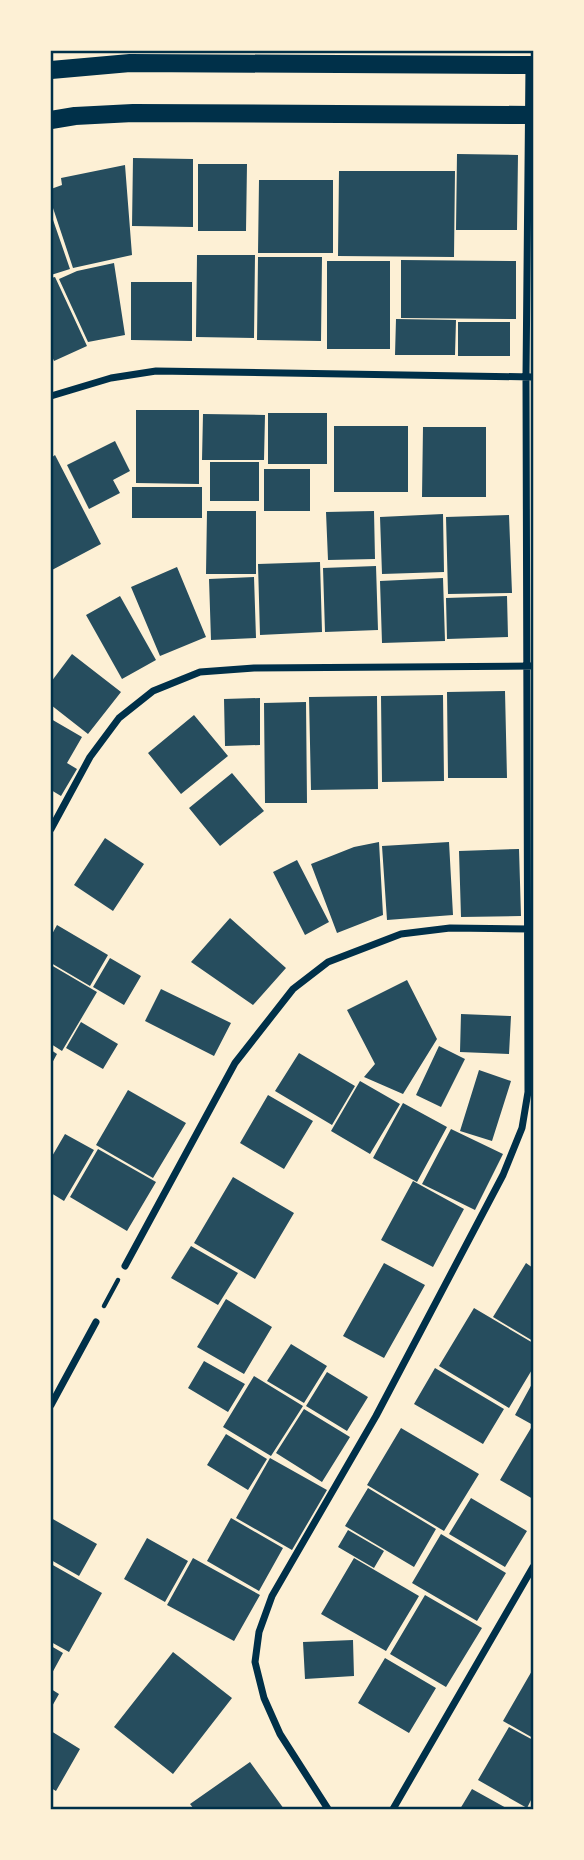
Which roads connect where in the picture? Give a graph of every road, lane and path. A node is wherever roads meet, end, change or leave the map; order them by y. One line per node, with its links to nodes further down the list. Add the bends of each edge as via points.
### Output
1 (531, 65): 2 (main road, via 130,63); 3 (street)
2 (51, 70)
3 (531, 115): 4 (main road, via 133,113); 5 (street)
4 (51, 120)
5 (530, 377): 6 (street, via 156,371 111,378); 7 (street)
6 (51, 396)
7 (530, 666): 8 (street, via 200,672 153,691 118,718 90,757); 9 (street)
8 (51, 829)
9 (529, 929): 10 (street, via 450,928 401,934 328,961 293,989 235,1063); 15 (street, via 528,1092 522,1128 437,1304 272,1596 259,1632 256,1662 264,1698 280,1734)
10 (125, 1266)
11 (121, 1275): 12 (path)
12 (96, 1322): 13 (street)
13 (51, 1405)
14 (533, 1567): 16 (street)
15 (328, 1809)
16 (393, 1809)

